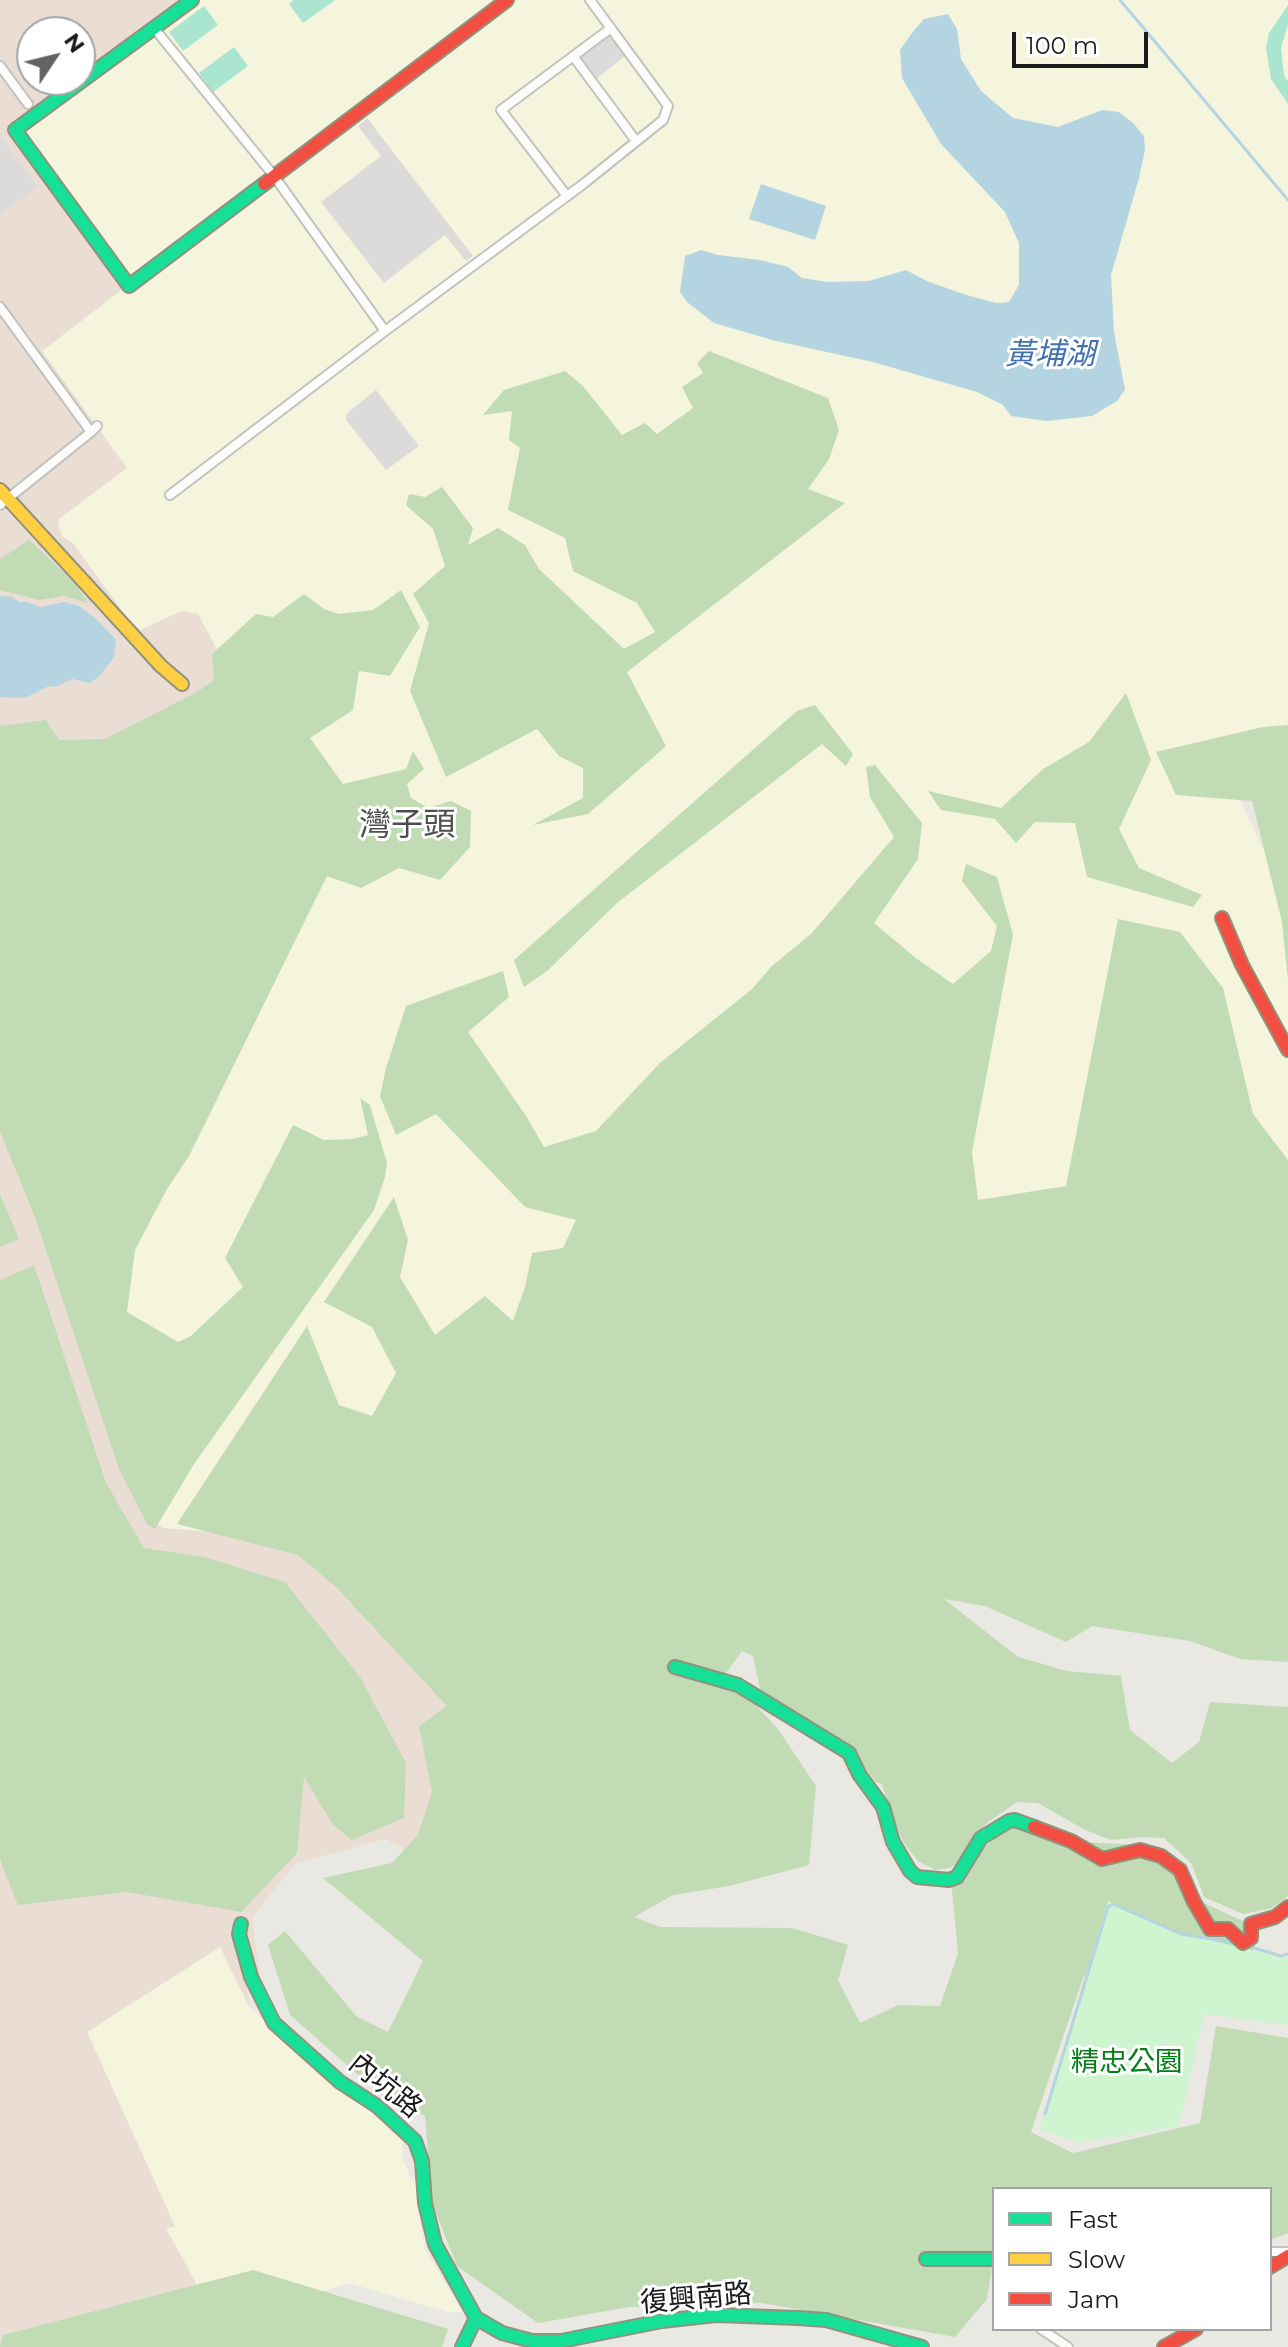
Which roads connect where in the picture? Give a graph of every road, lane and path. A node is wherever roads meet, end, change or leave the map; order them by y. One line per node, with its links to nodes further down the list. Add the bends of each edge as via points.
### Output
1 (192, 0): 4 (street)
2 (507, 0): 10 (street)
3 (590, 0): 5 (street)
4 (154, 28): 10 (street); 10 (street, via 15,130 129,286)
5 (611, 28): 6 (street); 9 (street, via 668,106 663,120)
6 (573, 56): 9 (street); 11 (street, via 501,110)
7 (0, 66): 8 (street)
8 (28, 104)
9 (636, 141): 11 (street)
10 (274, 176): 13 (street)
11 (567, 196): 13 (street)
12 (0, 307): 15 (street, via 94,429)
13 (385, 331): 14 (street)
14 (170, 495)
15 (2, 498): 16 (street)
16 (182, 684)
17 (1222, 918): 18 (street)
18 (1288, 1050)
19 (675, 1667): 20 (street, via 738,1685 849,1753 883,1807 893,1842 917,1877 957,1877 981,1838 1015,1820 1102,1859 1140,1850 1161,1856 1180,1870 1210,1929 1228,1929 1243,1943 1251,1938 1251,1924)
20 (1288, 1907)
21 (241, 1924): 24 (street, 內坑路, via 251,1977 274,2023 415,2141 435,2244)
22 (926, 2259): 23 (street)
23 (992, 2259)
24 (476, 2318): 27 (street); 28 (street, 復興南路, via 502,2333 561,2341 716,2315 798,2318 826,2320)
25 (1044, 2331): 29 (street)
26 (1192, 2331): 30 (street)
27 (462, 2347)
28 (922, 2347)
29 (1068, 2347)
30 (1164, 2347)

